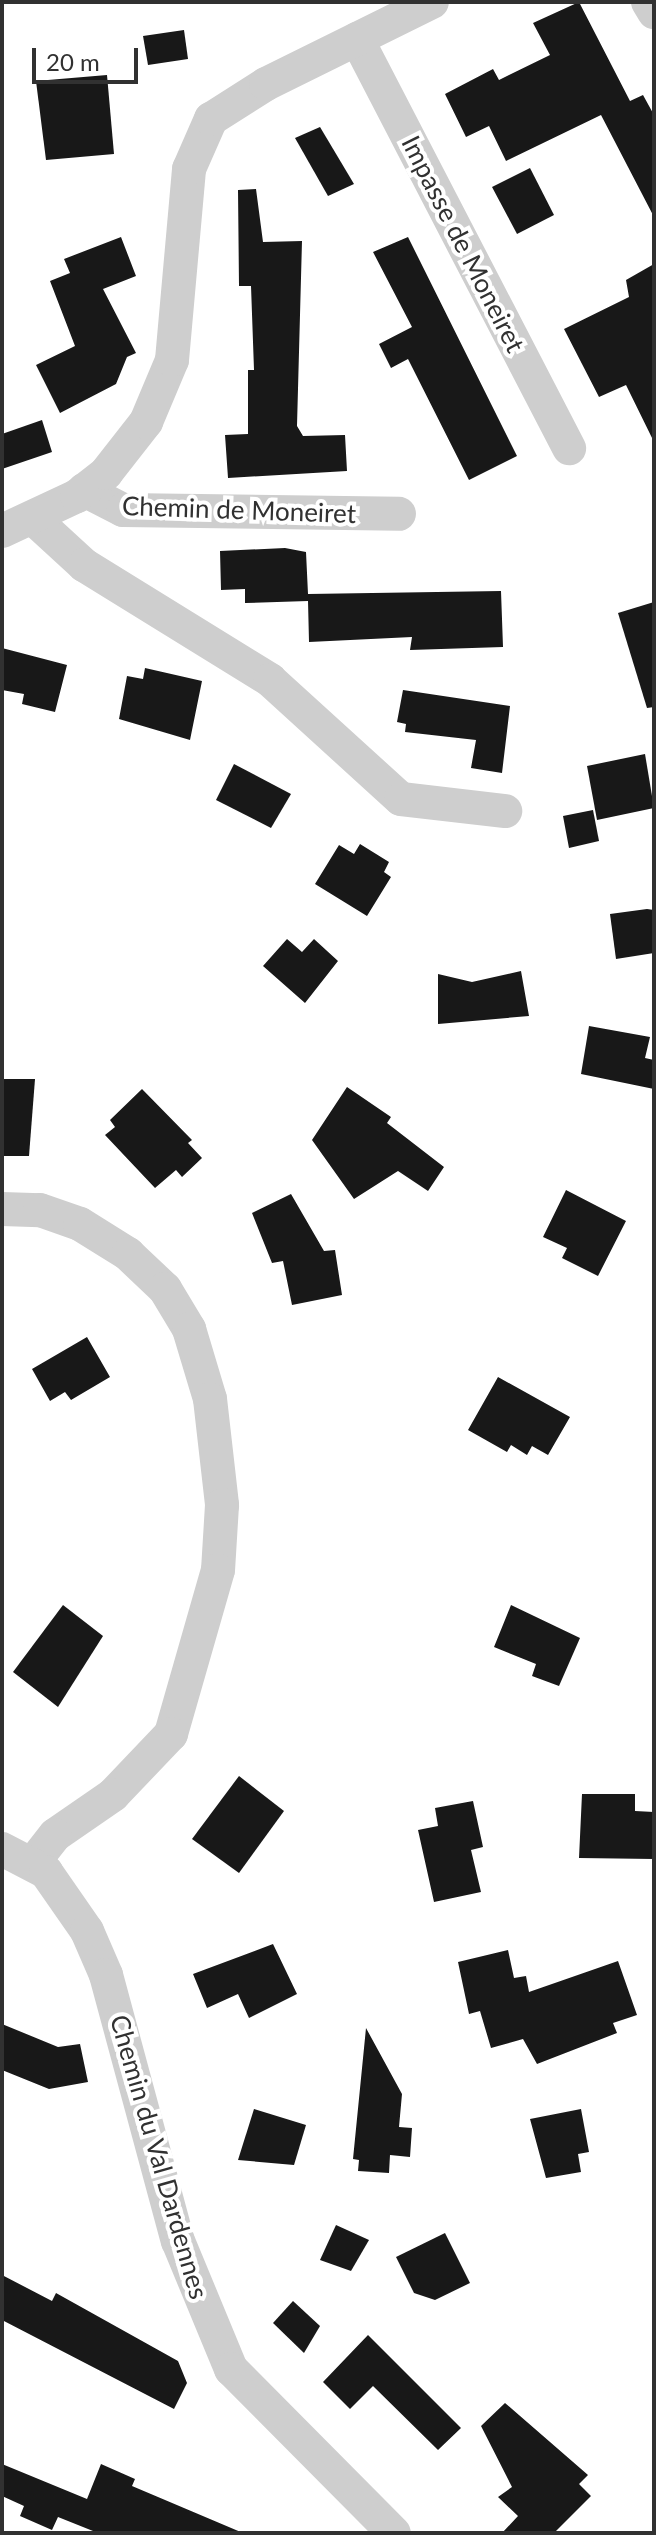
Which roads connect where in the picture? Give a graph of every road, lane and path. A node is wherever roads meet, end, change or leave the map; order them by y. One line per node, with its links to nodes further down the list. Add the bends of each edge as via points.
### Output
1 (432, 2): 4 (street)
2 (648, 2): 3 (street)
3 (654, 12)
4 (357, 39): 5 (street, Impasse de Moneiret); 6 (street, via 226,107 202,133 184,207 172,360 131,446)
5 (569, 448)
6 (84, 490): 7 (street, Chemin de Moneiret, via 123,510); 8 (street)
7 (399, 514)
8 (35, 520): 9 (street); 10 (street, via 84,565 270,680 401,799)
9 (2, 531)
10 (505, 811)
11 (2, 1209): 13 (street, via 40,1210 80,1224 128,1254 165,1289 189,1329 210,1399 222,1505 218,1570 171,1734 113,1795 55,1835)
12 (2, 1849): 13 (street)
13 (35, 1861): 14 (street, Chemin du Val Dardennes, via 79,1914 106,1975 178,2241 213,2336 231,2369)
14 (394, 2533)

